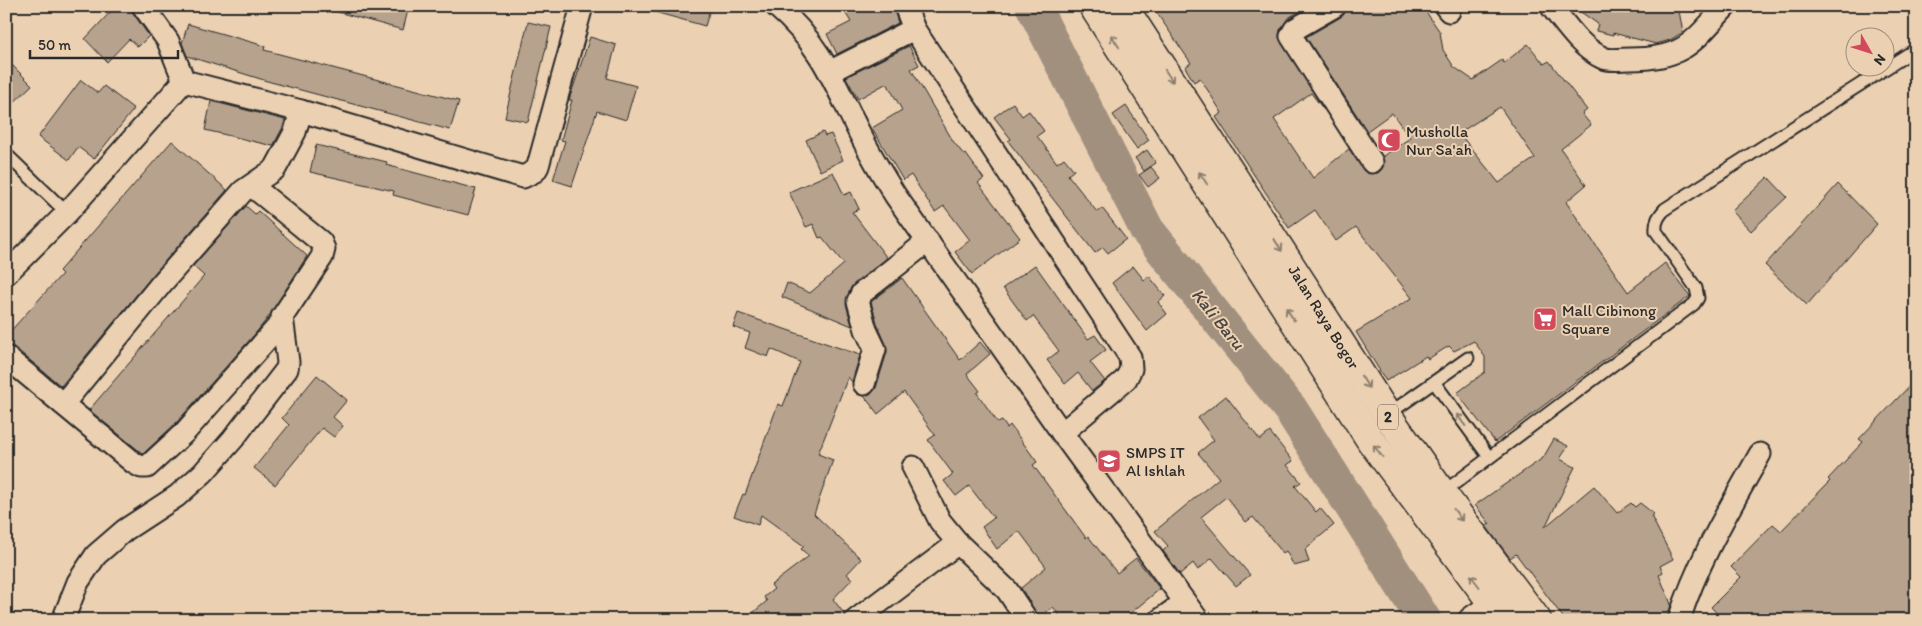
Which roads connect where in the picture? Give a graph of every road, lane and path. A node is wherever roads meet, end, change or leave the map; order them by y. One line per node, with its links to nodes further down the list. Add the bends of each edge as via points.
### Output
1 (143, 6): 13 (street, via 168,41)
2 (776, 6): 12 (street, via 806,35)
3 (905, 6): 10 (street)
4 (1093, 6): 20 (highway, Jalan Raya Bogor / 2, one-way to 4)
5 (1123, 6): 18 (highway, Jalan Raya Bogor / 2, one-way to 18)
6 (1335, 6): 16 (street, via 1295,29 1292,36)
7 (1551, 6): 8 (street, via 1582,44 1605,59 1640,59 1674,54 1700,38)
8 (1726, 6)
9 (578, 7): 14 (street, via 538,166 528,176)
10 (914, 30): 12 (street); 30 (street, via 1130,356 1131,369 1126,379)
11 (1916, 48): 32 (lane, via 1665,209 1656,230 1696,288 1698,298 1694,304)
12 (831, 71): 21 (street, via 872,158)
13 (184, 81): 14 (street); 19 (street)
14 (301, 111): 17 (street, via 295,132 275,169)
15 (6, 154): 19 (lane)
16 (1372, 162)
17 (252, 186): 23 (street, via 321,242 324,249); 28 (street, via 243,191 162,283)
18 (1252, 204): 20 (highway); 29 (highway, Jalan Raya Bogor / 2, one-way to 29)
19 (66, 212): 22 (street)
20 (1230, 219): 37 (highway, Jalan Raya Bogor / 2, one-way to 20, via 1371,441)
21 (928, 241): 27 (street, via 862,293 858,301 875,349); 30 (street)
22 (6, 274)
23 (281, 322): 28 (street, via 185,432 147,467 134,463); 38 (street, via 288,362 284,374 203,474 96,555 78,582)
24 (6, 356): 28 (street)
25 (1468, 358): 26 (lane)
26 (1434, 382): 29 (lane); 32 (lane, one-way to 26)
27 (864, 384)
28 (63, 404)
29 (1387, 415): 34 (highway, Jalan Raya Bogor / 2)
30 (1062, 433): 36 (street)
31 (1760, 454): 44 (street, via 1716,531 1688,590)
32 (1489, 457): 34 (lane)
33 (913, 467): 35 (street, via 940,521)
34 (1442, 493): 37 (highway, Jalan Raya Bogor / 2, one-way to 37)
35 (958, 543): 39 (street); 40 (street, via 1006,590)
36 (1185, 602): 41 (street); 42 (street)
37 (1496, 609): 43 (highway, Jalan Raya Bogor / 2)
38 (63, 620)
39 (856, 620)
40 (1027, 620)
41 (1160, 620)
42 (1198, 620)
43 (1537, 620)
44 (1679, 620)

